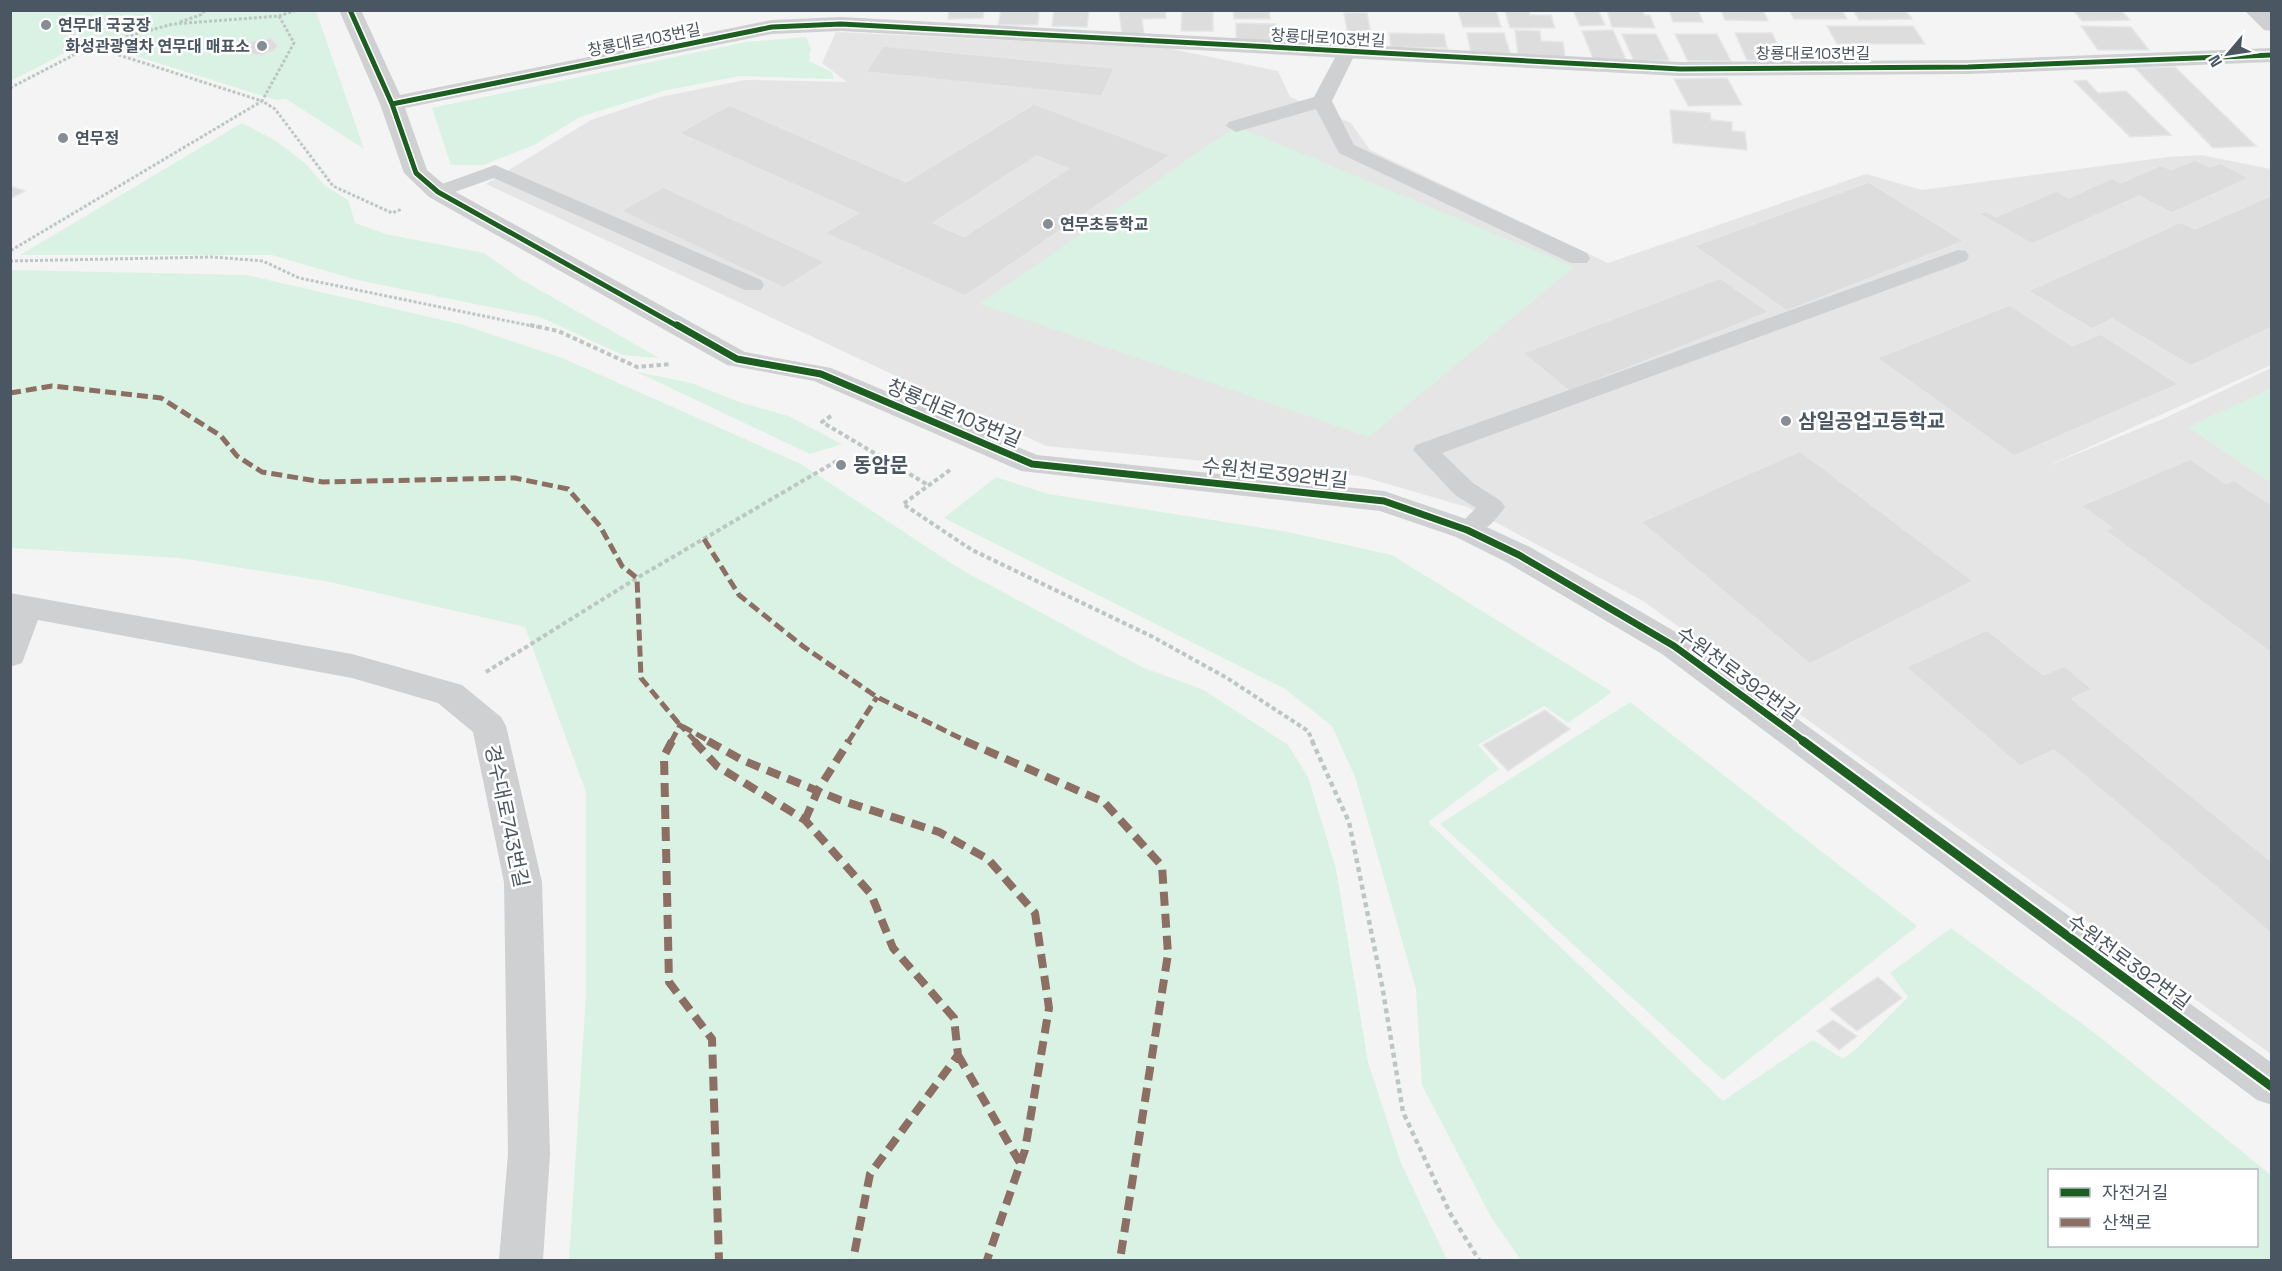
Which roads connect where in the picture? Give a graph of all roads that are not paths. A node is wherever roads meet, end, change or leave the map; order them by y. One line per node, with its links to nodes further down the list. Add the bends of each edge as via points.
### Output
1 (350, 10): 7 (street, 창룡대로103번길)
2 (2254, 10): 3 (street)
3 (2271, 25)
4 (1347, 52): 5 (street, 창룡대로103번길, via 1680,69 1968,67); 6 (lane); 7 (street, 창룡대로103번길, via 841,24 772,27)
5 (2271, 55)
6 (1322, 101): 8 (lane); 11 (lane, via 1346,149)
7 (392, 104): 9 (street, 창룡대로103번길, via 416,173)
8 (1236, 126)
9 (438, 192): 12 (lane, via 495,171); 13 (street, 창룡대로103번길, via 737,359 821,374)
10 (1958, 256): 14 (lane, via 1425,450 1464,489 1492,507)
11 (1579, 258)
12 (753, 285)
13 (1032, 464): 14 (street, 수원천로392번길, via 1384,501)
14 (1467, 530): 17 (street, 수원천로392번길, via 1519,555 1674,646)
15 (18, 605): 16 (street); 18 (street, 경수대로743번길, via 352,666 450,694 489,726 524,882 529,1154)
16 (10, 655)
17 (2271, 1087)
18 (521, 1260)

